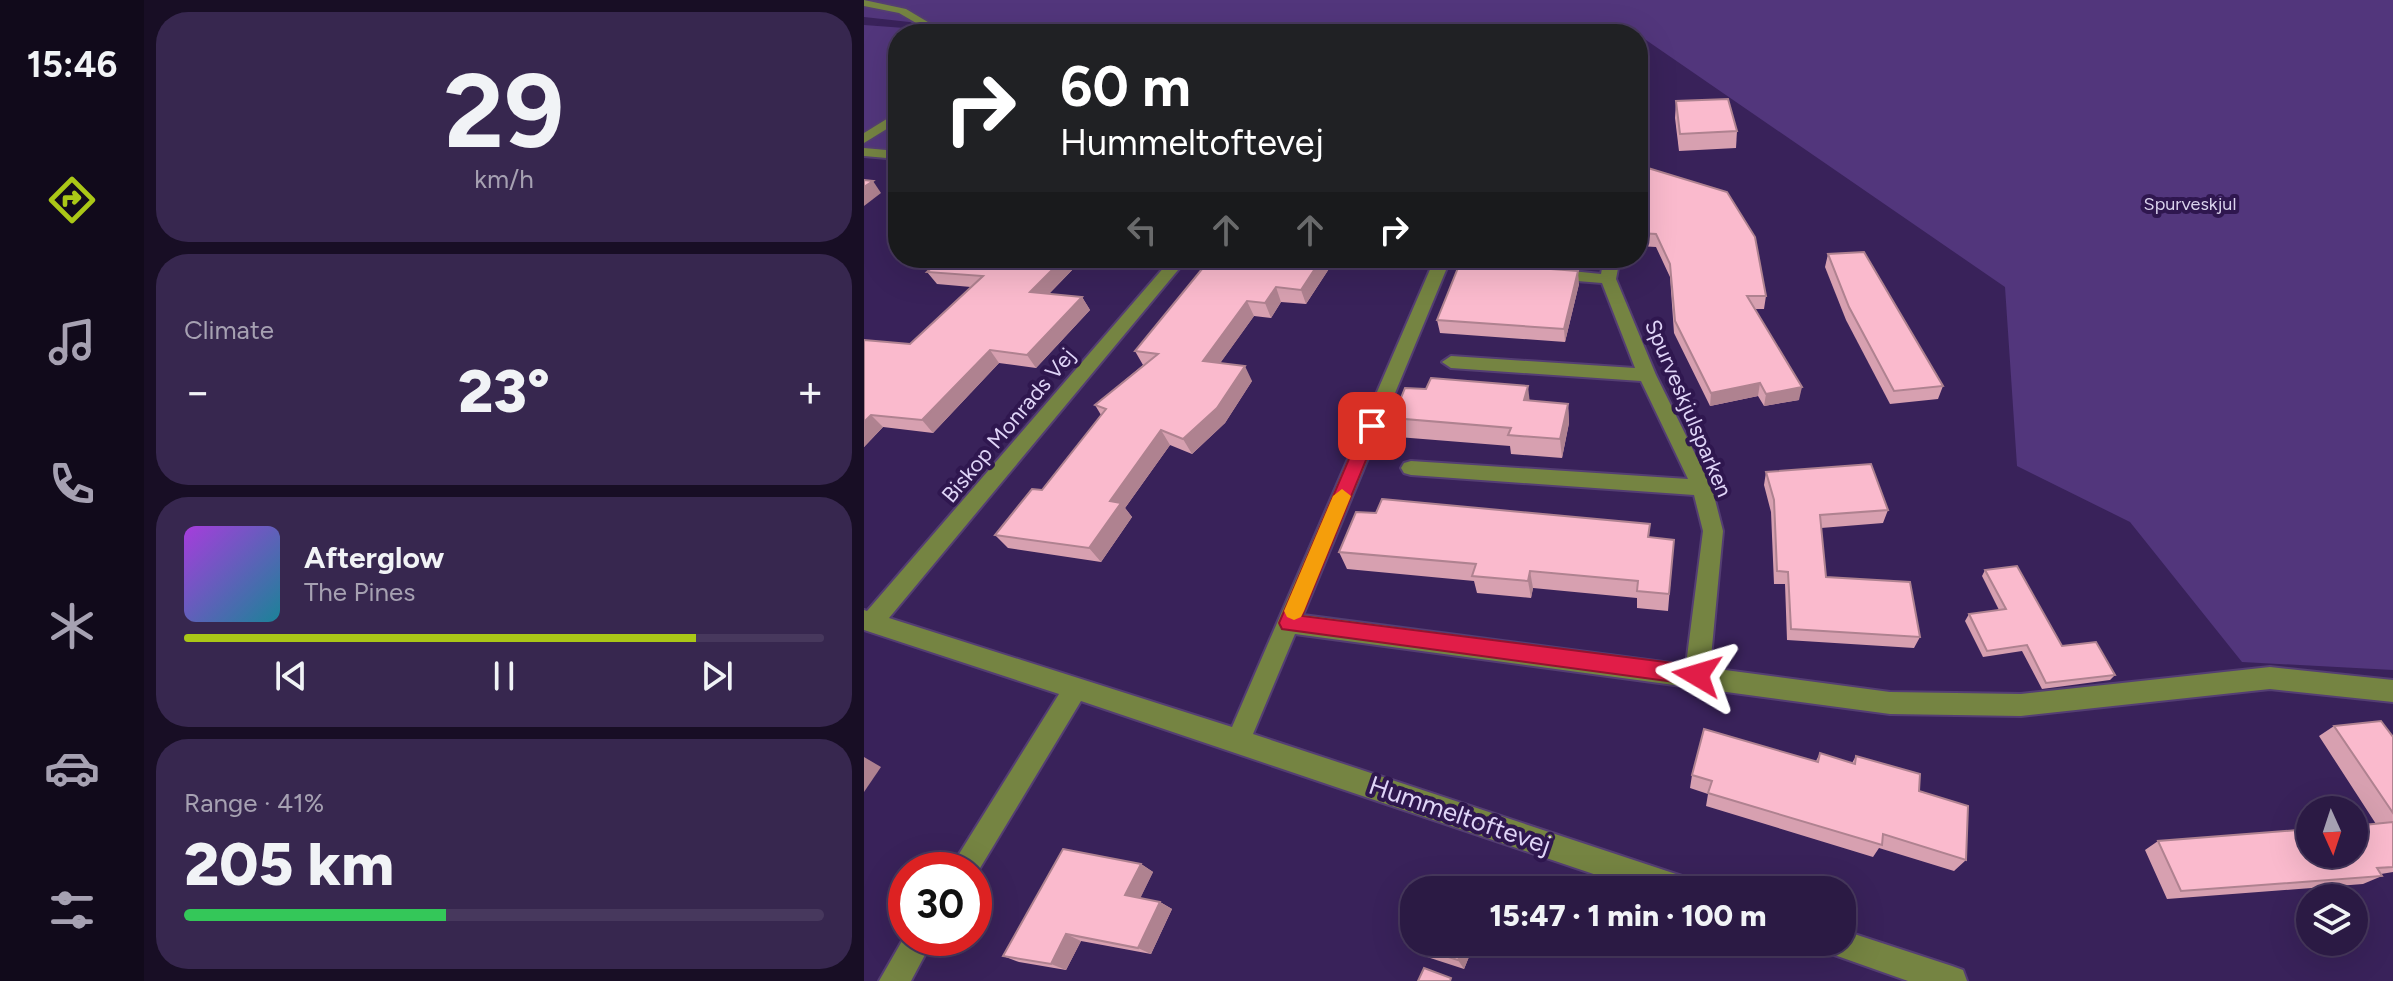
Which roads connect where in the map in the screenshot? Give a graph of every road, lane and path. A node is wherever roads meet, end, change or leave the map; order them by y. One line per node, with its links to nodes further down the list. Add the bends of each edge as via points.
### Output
1 (864, 3): 2 (street, via 902,11)
2 (925, 24)
3 (888, 123): 4 (street)
4 (864, 139)
5 (864, 152): 6 (street)
6 (888, 154)
7 (1171, 268): 16 (street, Biskop Monrads Vej)
8 (1439, 268): 17 (street)
9 (1610, 268): 11 (street)
10 (1531, 273): 11 (street)
11 (1608, 279): 13 (street, Spurveskjulsparken)
12 (1451, 362): 13 (street)
13 (1647, 375): 15 (street, Spurveskjulsparken)
14 (1411, 468): 15 (street)
15 (1702, 488): 18 (street, Spurveskjulsparken, via 1713,531)
16 (868, 621): 19 (street, Hummeltoftevej)
17 (1289, 623): 18 (street); 21 (street)
18 (1697, 675): 20 (street, via 1890,703 2021,705 2270,678)
19 (1075, 689): 21 (street, Hummeltoftevej); 22 (street)
20 (2393, 691)
21 (1238, 741): 23 (street, Hummeltoftevej)
22 (974, 852)
23 (1640, 876)
24 (1856, 949): 27 (street)
25 (909, 956): 26 (street)
26 (894, 981)
27 (1952, 981)

